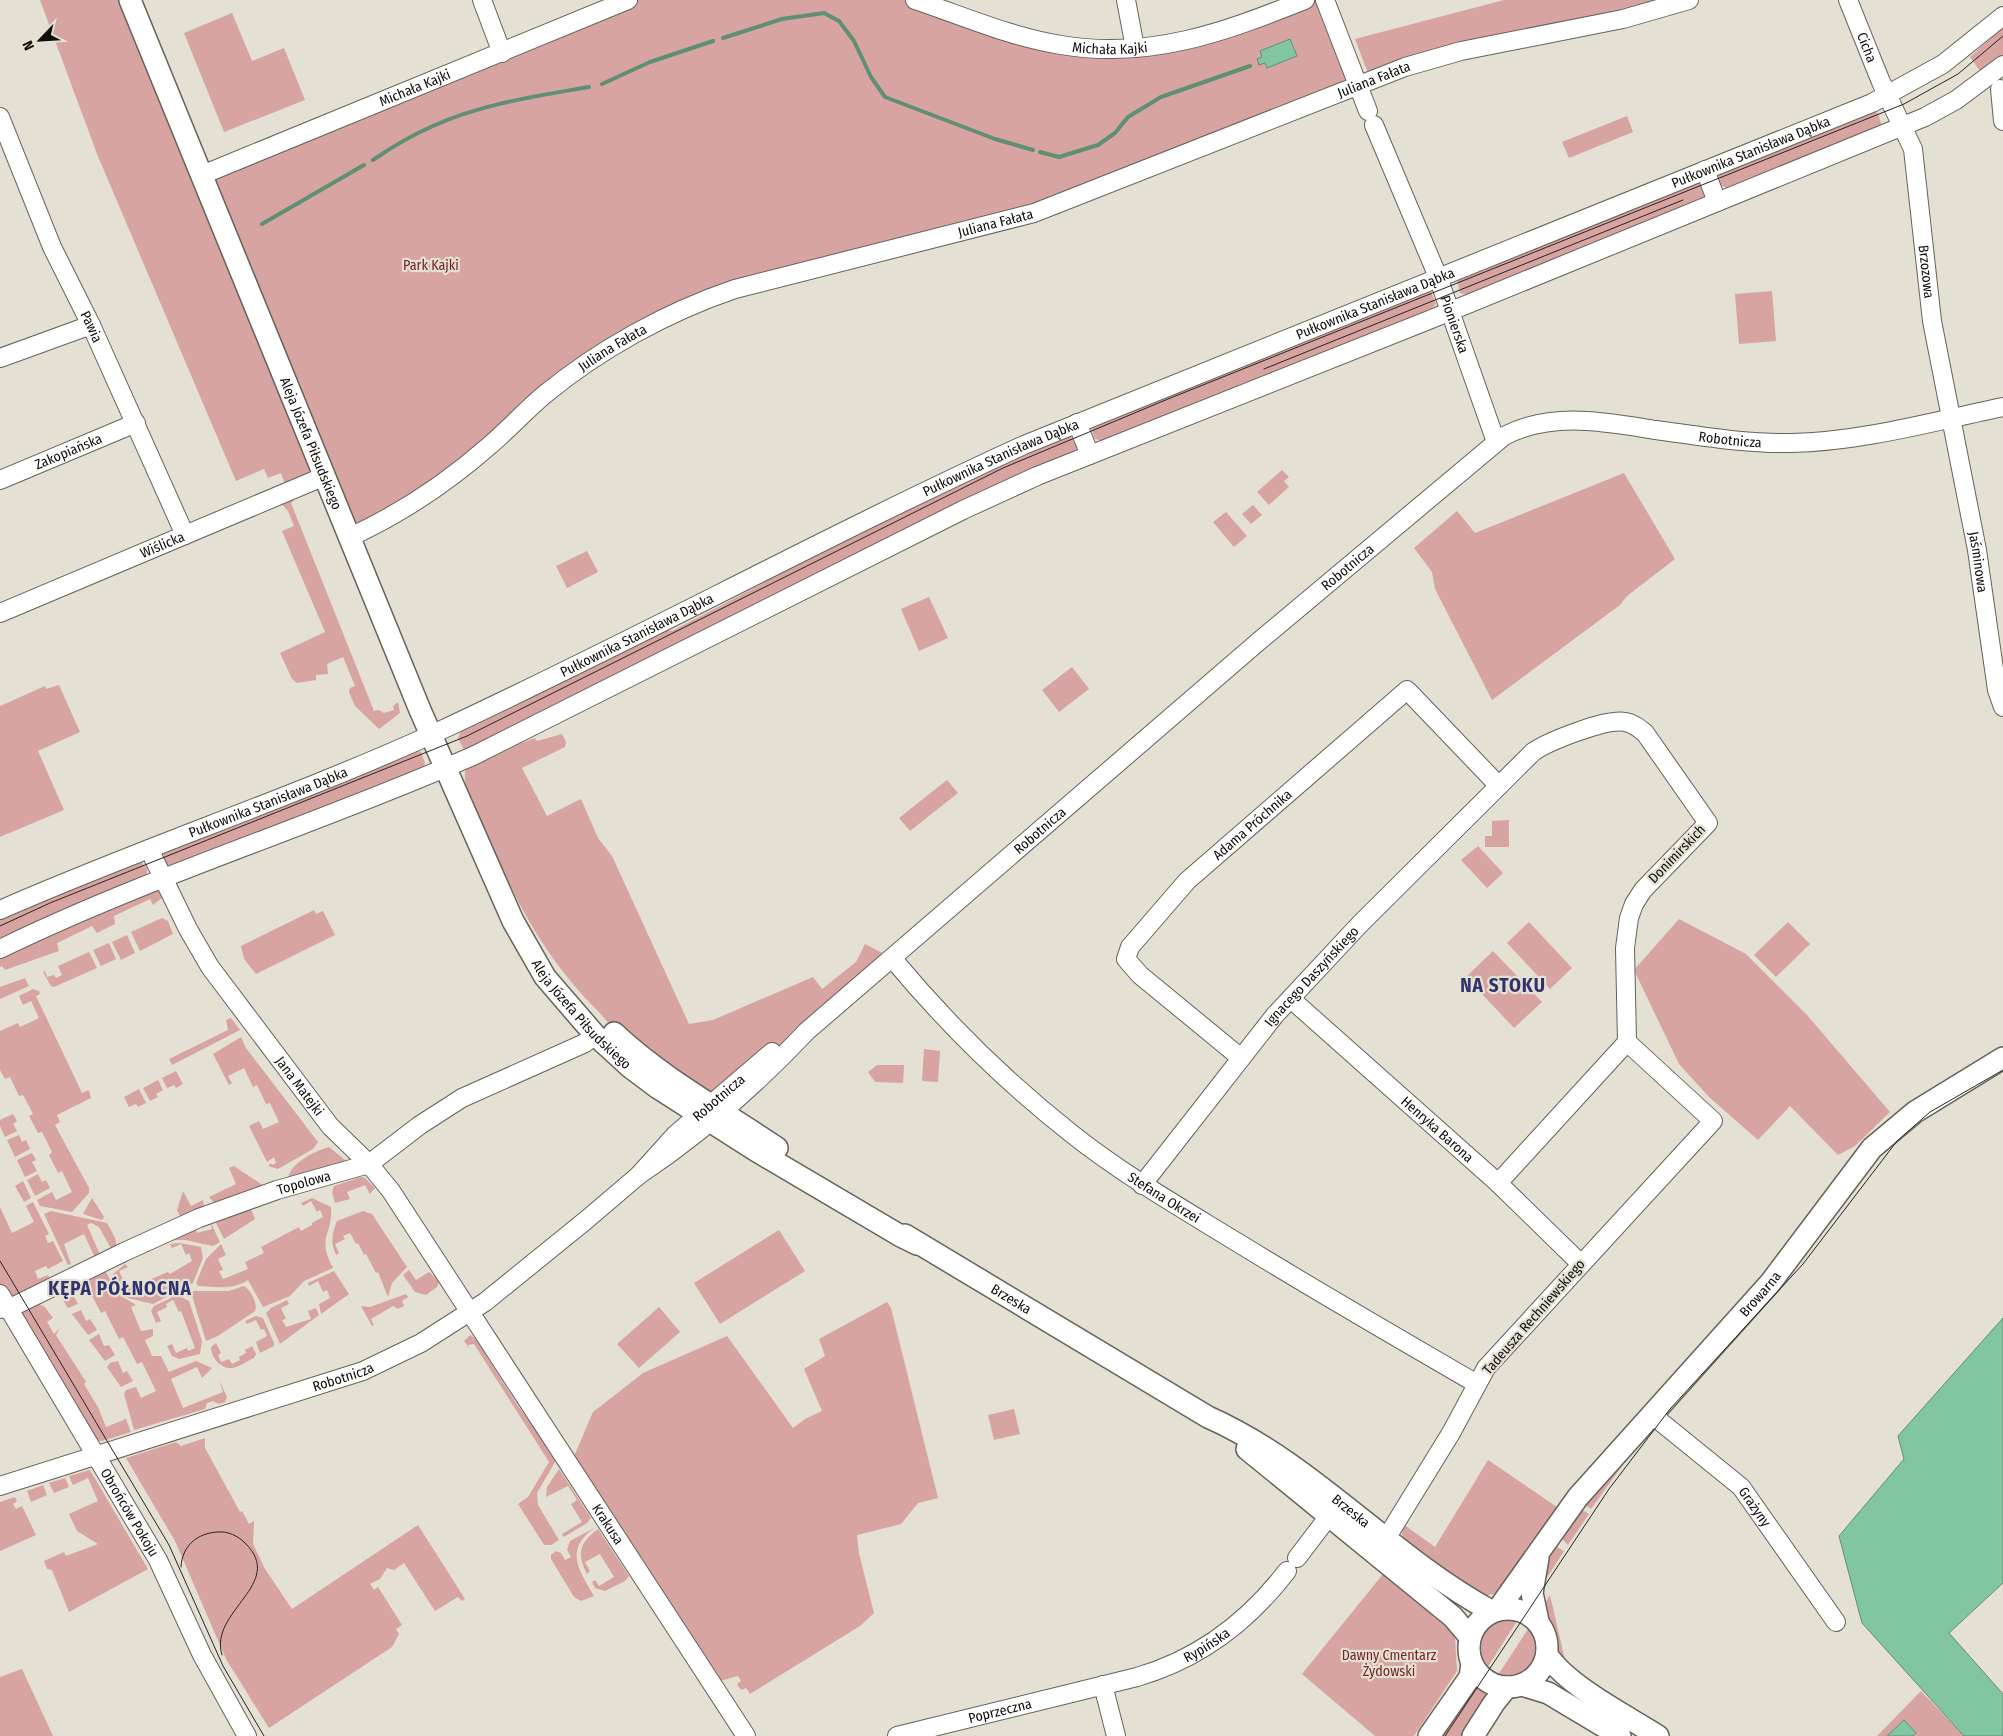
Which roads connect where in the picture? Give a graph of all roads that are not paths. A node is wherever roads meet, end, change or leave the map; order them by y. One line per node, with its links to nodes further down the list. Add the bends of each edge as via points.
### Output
1 (130, 0): 21 (main road, Aleja Józefa Piłsudskiego)
2 (482, 0): 12 (street)
3 (628, 0): 12 (street, Michała Kajki)
4 (915, 0): 11 (street, Michała Kajki, via 1044,42 1080,47)
5 (1126, 0): 11 (street)
6 (1305, 0): 11 (street, Michała Kajki, via 1232,29)
7 (1325, 0): 14 (street, Pionierska)
8 (1689, 0): 14 (street, Juliana Fałata, via 1623,19 1461,51)
9 (1848, 0): 16 (street, Cicha)
10 (2003, 16): 16 (street, Pułkownika Stanisława Dąbka, via 1942,64)
11 (1134, 48)
12 (502, 53): 21 (street, Michała Kajki)
13 (2003, 65): 19 (street, via 1956,100)
14 (1358, 85): 23 (street, Pionierska); 36 (street, Juliana Fałata, via 1034,213 735,288 704,299 633,335 570,374 436,488)
15 (2000, 89): 18 (street)
16 (1887, 95): 19 (street, Cicha); 20 (street, Pułkownika Stanisława Dąbka)
17 (0, 117): 25 (street, Pawia, via 48,239)
18 (2003, 122)
19 (1903, 127): 22 (street); 28 (street, Brzozowa, via 1913,152 1932,315)
20 (1705, 170): 22 (street); 23 (street, Pułkownika Stanisława Dąbka)
21 (202, 176): 33 (main road, Aleja Józefa Piłsudskiego)
22 (1717, 202): 24 (street)
23 (1438, 277): 24 (street, Pionierska); 30 (street, Pułkownika Stanisława Dąbka)
24 (1449, 311): 31 (street, Pionierska); 32 (street)
25 (91, 325): 26 (street); 29 (street, Pawia)
26 (0, 358)
27 (2003, 406): 28 (street, Robotnicza)
28 (1952, 418): 31 (street, Robotnicza, via 1847,438 1793,443 1745,442 1613,423 1559,420 1520,429); 38 (street, Jaśminowa, via 1977,550 1997,690)
29 (136, 423): 34 (street, Zakopiańska); 35 (street, Pawia)
30 (1077, 423): 32 (street); 39 (street, Pułkownika Stanisława Dąbka, via 941,483 679,615)
31 (1496, 442): 47 (street, Robotnicza, via 1258,642)
32 (1090, 455): 40 (street, via 963,510)
33 (325, 476): 35 (street, Wiślicka); 36 (main road, Aleja Józefa Piłsudskiego)
34 (0, 480)
35 (185, 535): 37 (street, Wiślicka)
36 (350, 537): 39 (main road, Aleja Józefa Piłsudskiego)
37 (0, 613)
38 (2003, 707)
39 (430, 734): 40 (main road, Aleja Józefa Piłsudskiego); 42 (street, Pułkownika Stanisława Dąbka)
40 (446, 768): 43 (street); 44 (main road, Aleja Józefa Piłsudskiego)
41 (1499, 786): 48 (street, Ignacego Daszyńskiego, via 1360,924); 50 (street, Donimirskich, via 1544,744 1613,722 1626,722 1636,725 1648,738 1708,823 1643,890 1634,904 1625,948); 51 (street, Adama Próchnika, via 1407,690 1180,888 1130,948 1126,960)
42 (149, 849): 43 (street, Jana Matejki); 45 (street, Pułkownika Stanisława Dąbka)
43 (163, 880): 46 (street); 54 (street, Jana Matejki, via 210,967 330,1126)
44 (496, 885): 49 (main road, Aleja Józefa Piłsudskiego, via 545,977); 53 (main road, Aleja Józefa Piłsudskiego, via 547,959 585,1005 623,1042)
45 (0, 910)
46 (0, 949)
47 (892, 958): 53 (street, Robotnicza, via 807,1031 776,1063); 56 (street, Stefana Okrzei, via 1006,1079 1073,1135)
48 (1292, 999): 51 (street, Ignacego Daszyńskiego); 55 (street, Henryka Barona)
49 (595, 1035): 53 (main road, Aleja Józefa Piłsudskiego, via 630,1067); 54 (street, Topolowa, via 585,1043 462,1098 420,1125)
50 (1626, 1042): 55 (street); 57 (street, Tadeusza Rechniewskiego, via 1713,1121)
51 (1241, 1058): 56 (street, Ignacego Daszyńskiego)
52 (2003, 1058): 61 (main road, Browarna, via 1914,1112 1878,1143 1771,1282)
53 (711, 1113): 59 (street, Robotnicza, via 685,1144 639,1174); 62 (main road, Brzeska, via 880,1216 917,1244)
54 (370, 1164): 58 (street, Topolowa, via 277,1190 198,1218); 59 (street, Jana Matejki)
55 (1498, 1183): 57 (street, Henryka Barona)
56 (1142, 1185): 60 (street, Stefana Okrzei)
57 (1581, 1264): 60 (street, Tadeusza Rechniewskiego, via 1486,1368)
58 (3, 1304): 63 (street, Obrońców Pokoju)
59 (470, 1312): 63 (street, Robotnicza, via 376,1366); 77 (street, Krakusa)
60 (1477, 1384): 66 (street, Tadeusza Rechniewskiego)
61 (1651, 1414): 67 (main road, Browarna, via 1578,1497); 70 (street, Grażyny, via 1741,1487)
62 (1208, 1417): 65 (main road, Brzeska); 66 (main road, Brzeska, via 1237,1430 1287,1462)
63 (97, 1455): 64 (street, Robotnicza); 76 (street, Obrońców Pokoju, via 158,1560 214,1679)
64 (0, 1486)
65 (1329, 1516): 71 (main road, Brzeska, via 1453,1616); 74 (street, Rypińska, via 1292,1565 1246,1617 1198,1652 1155,1672)
66 (1387, 1537): 68 (main road, Brzeska, via 1448,1584)
67 (1538, 1555): 68 (main road, Browarna); 69 (main road, Browarna, via 1532,1593)
68 (1495, 1610): 69 (main road, via 1518,1611); 71 (main road, via 1477,1623)
69 (1538, 1621): 72 (main road, via 1547,1640)
70 (1836, 1622)
71 (1469, 1636): 73 (main road)
72 (1546, 1656): 75 (main road, via 1540,1671); 83 (main road, via 1573,1680)
73 (1472, 1664): 75 (main road, via 1489,1682); 80 (main road, via 1470,1677)
74 (1104, 1685): 78 (street, Poprzeczna); 79 (street)
75 (1514, 1686): 81 (main road, via 1494,1703); 82 (main road, via 1548,1693)
76 (247, 1736)
77 (746, 1736)
78 (897, 1736)
79 (1116, 1736)
80 (1429, 1736)
81 (1474, 1736)
82 (1620, 1736)
83 (1658, 1736)

